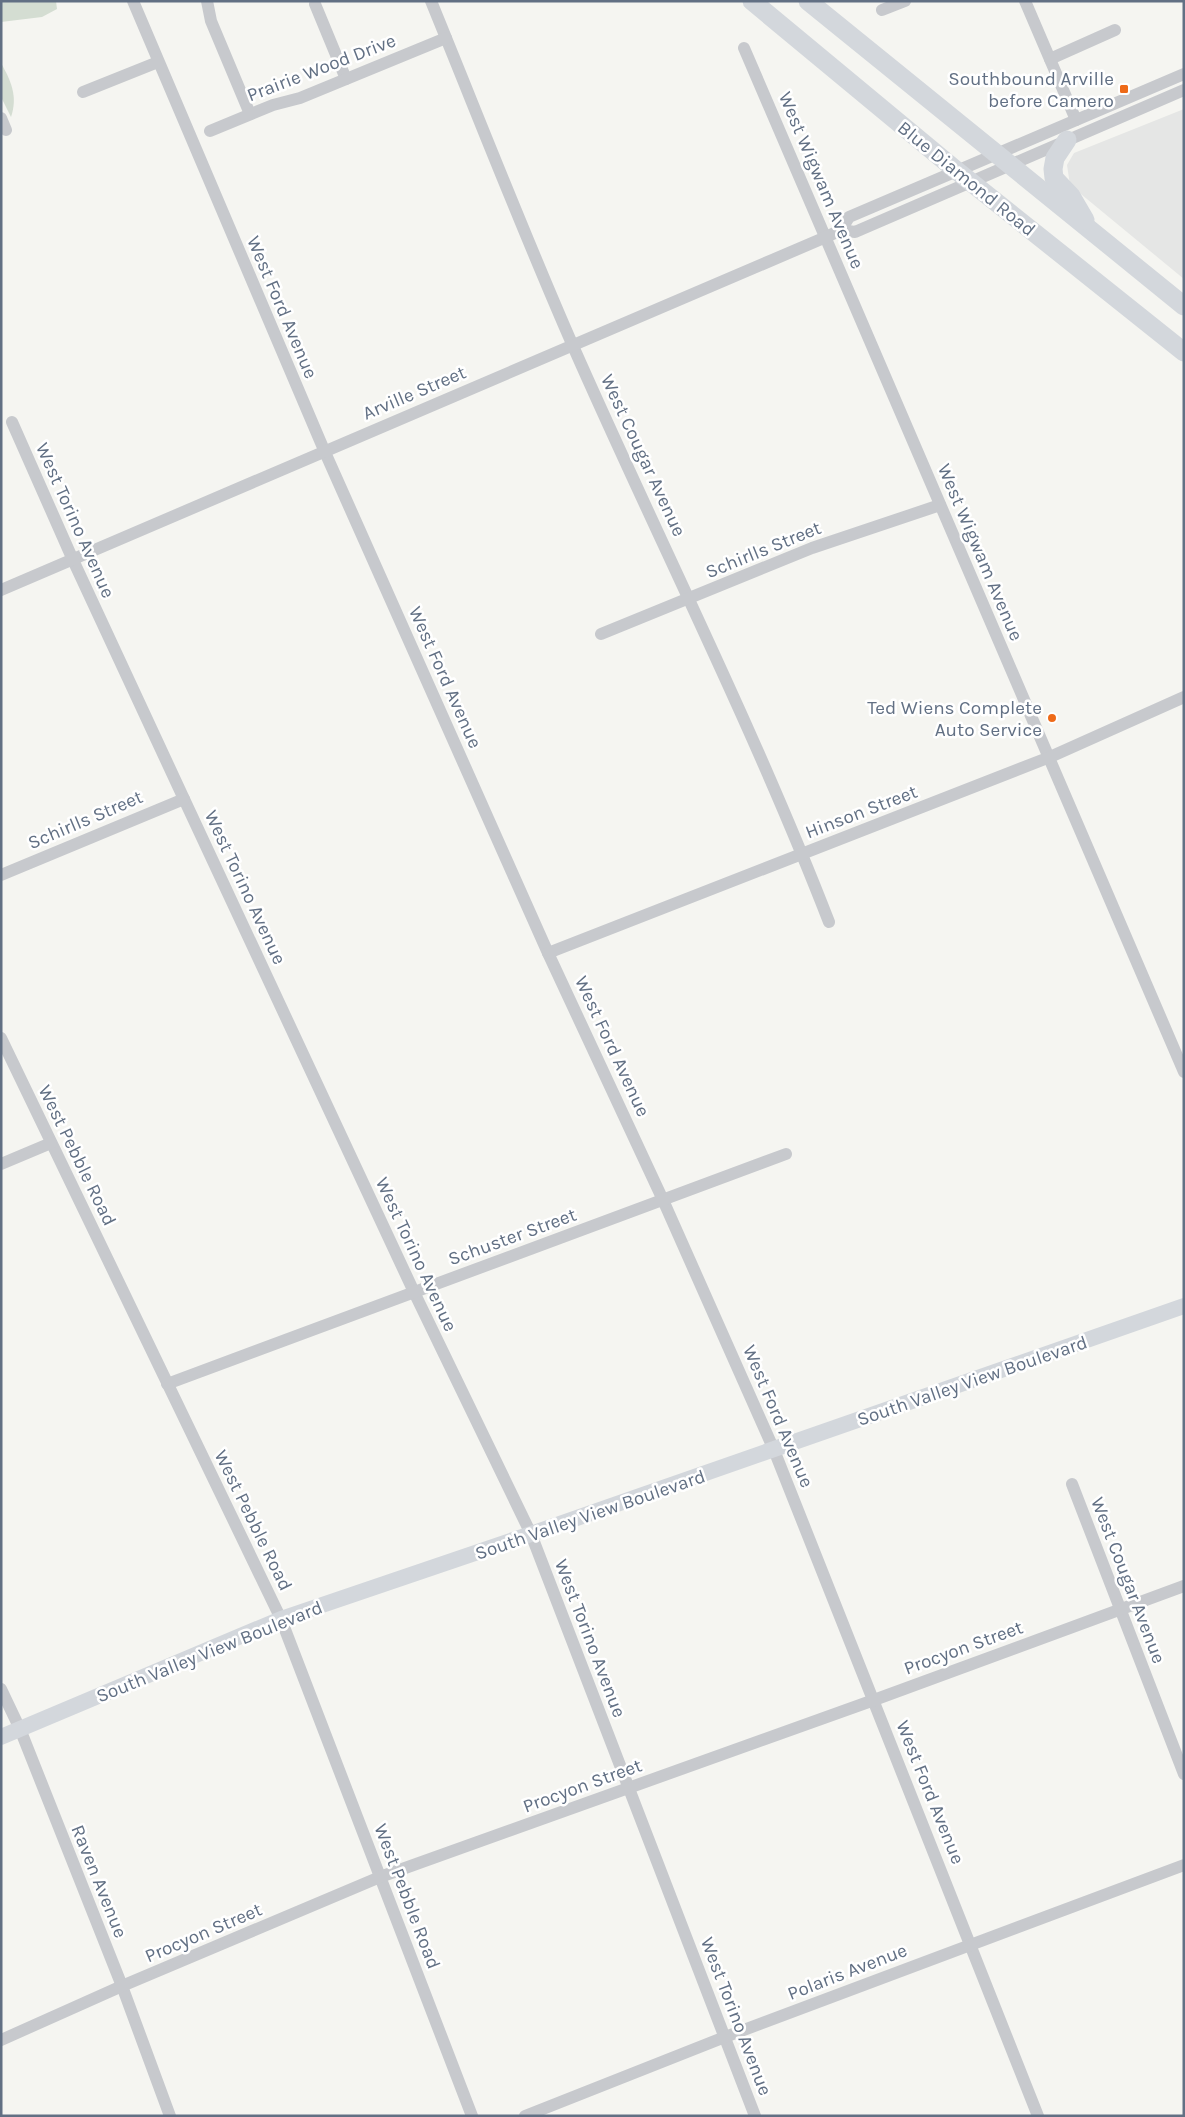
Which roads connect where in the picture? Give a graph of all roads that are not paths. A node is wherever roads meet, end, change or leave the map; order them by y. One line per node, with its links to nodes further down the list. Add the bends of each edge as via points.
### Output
1 (133, 1): 14 (street, West Ford Avenue)
2 (207, 1): 19 (street, via 211,22)
3 (430, 1): 11 (street, West Cougar Avenue)
4 (752, 1): 24 (highway, Blue Diamond Road)
5 (808, 1): 23 (highway, Blue Diamond Road)
6 (905, 1): 9 (street)
7 (1025, 1): 13 (street)
8 (315, 4): 16 (street)
9 (882, 10)
10 (1115, 30): 13 (street)
11 (446, 38): 16 (street, Prairie Wood Drive); 28 (street, West Cougar Avenue)
12 (744, 48): 26 (street, West Wigwam Avenue)
13 (1050, 59): 20 (street)
14 (158, 62): 18 (street); 31 (street, West Ford Avenue)
15 (1184, 74): 20 (street, Arville Street)
16 (346, 79): 19 (street, Prairie Wood Drive)
17 (1184, 90): 22 (street, Arville Street)
18 (83, 92)
19 (250, 114): 21 (street, Prairie Wood Drive)
20 (1076, 120): 23 (street, Arville Street)
21 (210, 131)
22 (1067, 140): 23 (street, Arville Street); 25 (highway, via 1055,158 1054,178 1072,196)
23 (1003, 160): 24 (street, Arville Street); 25 (highway, Blue Diamond Road)
24 (964, 176): 26 (street, Arville Street, via 850,217 841,230); 29 (highway, Blue Diamond Road)
25 (1092, 232): 27 (highway, Blue Diamond Road)
26 (826, 237): 28 (street, Arville Street); 32 (street, West Wigwam Avenue)
27 (1184, 306)
28 (573, 346): 31 (street, Arville Street); 35 (street, West Cougar Avenue)
29 (1184, 352)
30 (12, 422): 33 (street, West Torino Avenue)
31 (324, 450): 33 (street, Arville Street); 43 (street, West Ford Avenue)
32 (940, 505): 35 (street, Schirlls Street, via 812,548); 38 (street, West Wigwam Avenue)
33 (73, 560): 34 (street, Arville Street); 39 (street, West Torino Avenue)
34 (1, 590)
35 (690, 599): 36 (street, Schirlls Street); 40 (street, West Cougar Avenue)
36 (601, 634)
37 (1184, 696): 38 (street, Hinson Street)
38 (1050, 757): 40 (street, Hinson Street); 45 (street, West Wigwam Avenue)
39 (184, 799): 41 (street, Schirlls Street); 50 (street, West Torino Avenue)
40 (802, 854): 42 (street, West Cougar Avenue); 43 (street, Hinson Street)
41 (1, 875)
42 (829, 922)
43 (548, 953): 49 (street, West Ford Avenue)
44 (1, 1038): 46 (street, West Pebble Road)
45 (1184, 1072)
46 (51, 1143): 48 (street); 52 (street, West Pebble Road)
47 (786, 1154): 49 (street, Schuster Street)
48 (1, 1164)
49 (663, 1200): 50 (street, Schuster Street); 53 (street, West Ford Avenue)
50 (414, 1292): 52 (street, Schuster Street); 55 (street, West Torino Avenue)
51 (1184, 1306): 53 (main road, South Valley View Boulevard)
52 (167, 1384): 58 (street, West Pebble Road)
53 (774, 1450): 55 (main road, South Valley View Boulevard); 60 (street, West Ford Avenue)
54 (1072, 1484): 57 (street, West Cougar Avenue)
55 (531, 1534): 58 (main road, South Valley View Boulevard); 64 (street, West Torino Avenue)
56 (1184, 1586): 57 (street, Procyon Street)
57 (1120, 1609): 60 (street, Procyon Street); 63 (street, West Cougar Avenue)
58 (281, 1620): 61 (main road, South Valley View Boulevard); 66 (street, West Pebble Road)
59 (1, 1689): 61 (street, Raven Avenue)
60 (874, 1700): 64 (street, Procyon Street); 67 (street, West Ford Avenue)
61 (20, 1728): 62 (main road, South Valley View Boulevard); 68 (street, Raven Avenue)
62 (1, 1737)
63 (1184, 1774)
64 (629, 1788): 66 (street, Procyon Street); 69 (street, West Torino Avenue)
65 (1184, 1865): 67 (street, Polaris Avenue)
66 (380, 1877): 68 (street, Procyon Street); 72 (street, West Pebble Road)
67 (971, 1944): 69 (street, Polaris Avenue); 75 (street, West Ford Avenue)
68 (122, 1986): 70 (street, Procyon Street); 71 (street, Raven Avenue)
69 (725, 2037): 73 (street, Polaris Avenue); 74 (street, West Torino Avenue)
70 (1, 2040)
71 (170, 2116)
72 (472, 2116)
73 (525, 2116)
74 (755, 2116)
75 (1038, 2116)

